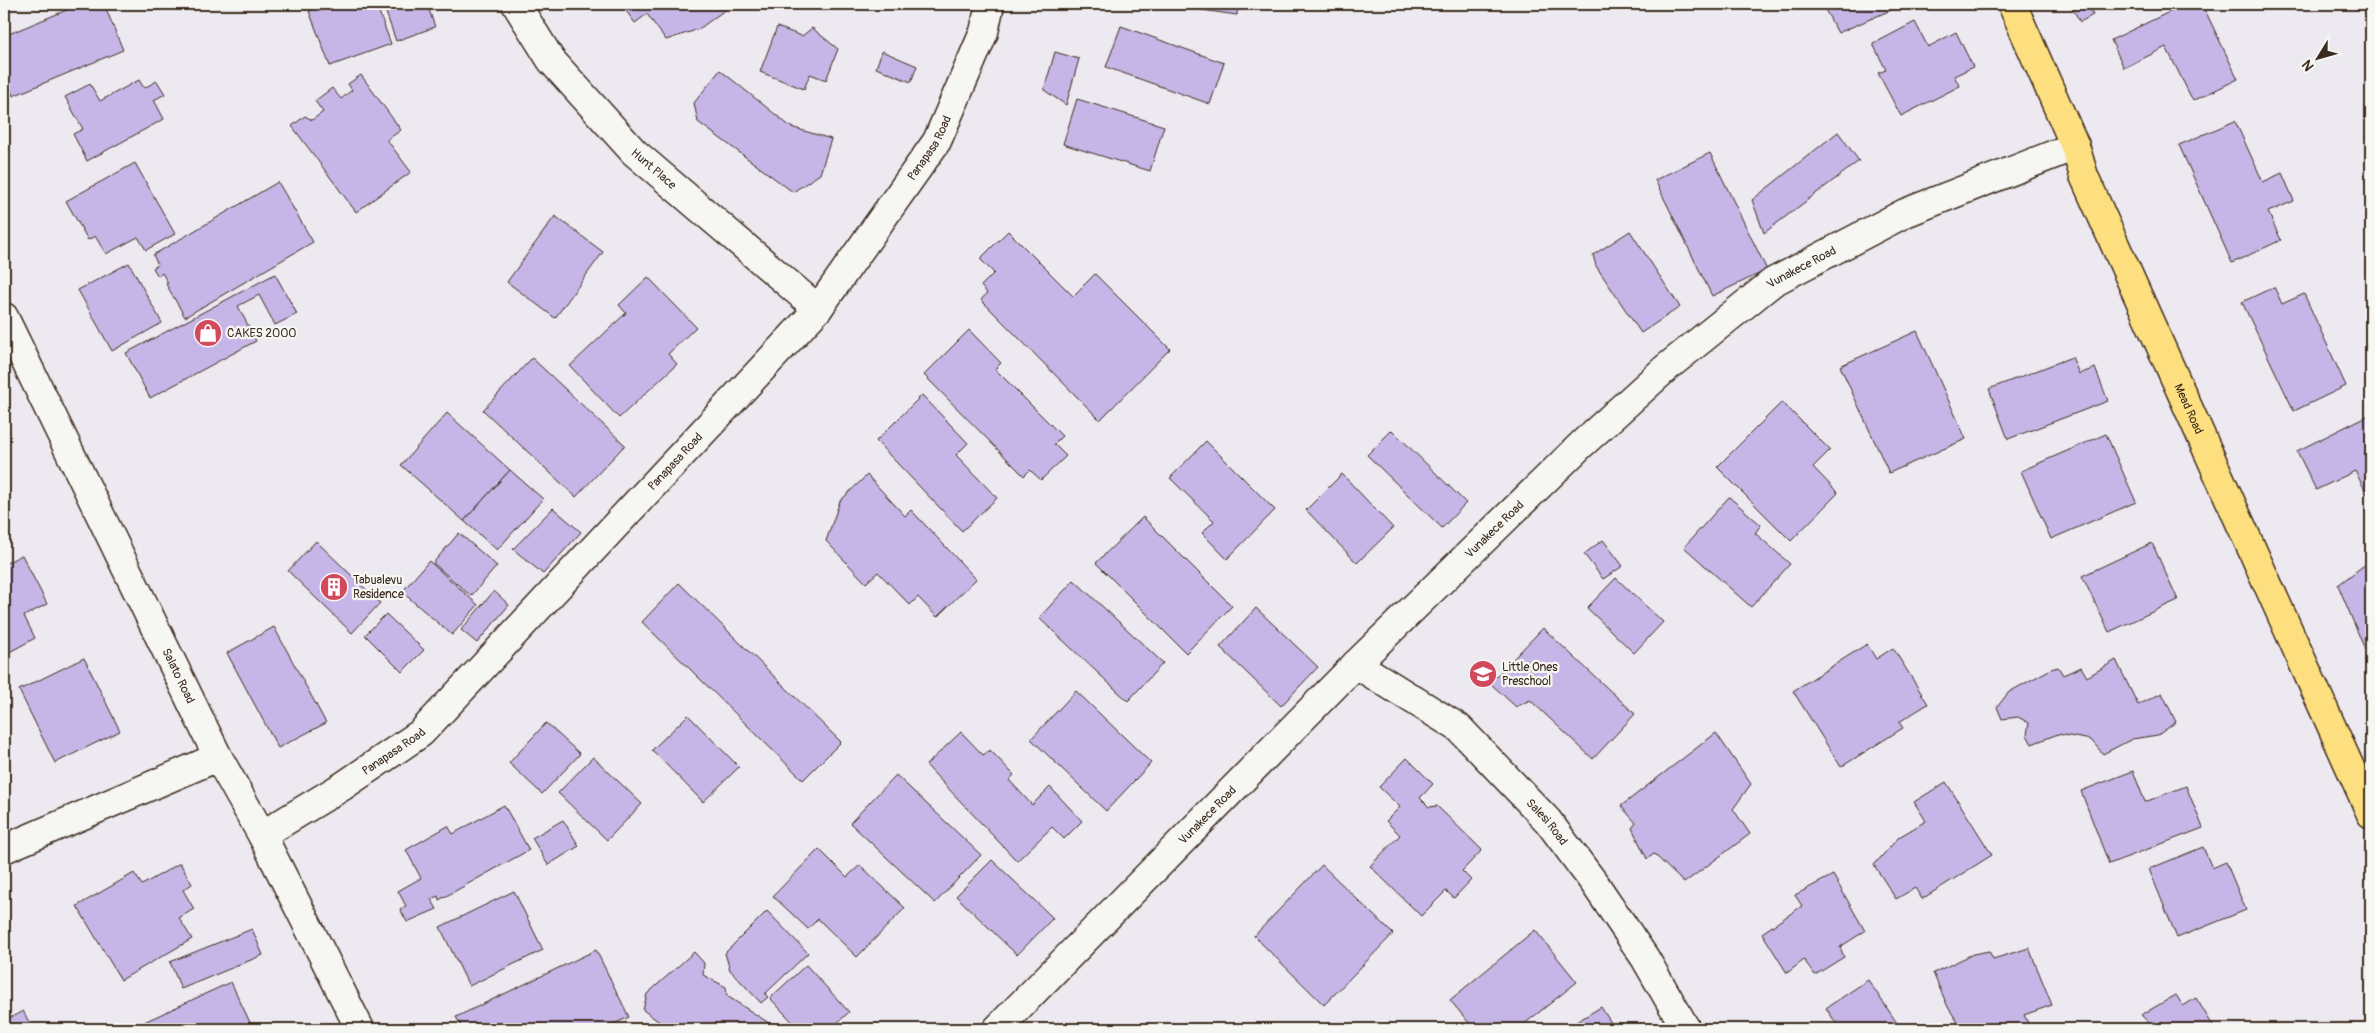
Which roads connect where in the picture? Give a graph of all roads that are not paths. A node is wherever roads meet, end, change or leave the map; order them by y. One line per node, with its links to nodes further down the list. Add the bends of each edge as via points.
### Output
1 (516, 4): 5 (street, Hunt Place, via 550,60 634,152)
2 (990, 4): 5 (street, Panapasa Road, via 984,32 937,141)
3 (2012, 4): 4 (main road, Mead Road)
4 (2075, 146): 7 (street, Vunakece Road, via 1905,213 1773,282 1666,368 1582,444); 9 (main road, Mead Road, via 2084,176)
5 (818, 309): 10 (street, Panapasa Road, via 420,732 343,786)
6 (4, 317): 8 (street, Salato Road)
7 (1356, 664): 13 (street, Vunakece Road); 14 (street, Salesi Road, via 1459,728 1548,821 1645,958)
8 (218, 757): 10 (street, Salato Road); 11 (street)
9 (2371, 814)
10 (262, 835): 12 (street, Salato Road)
11 (4, 849)
12 (360, 1029)
13 (998, 1029)
14 (1686, 1029)

